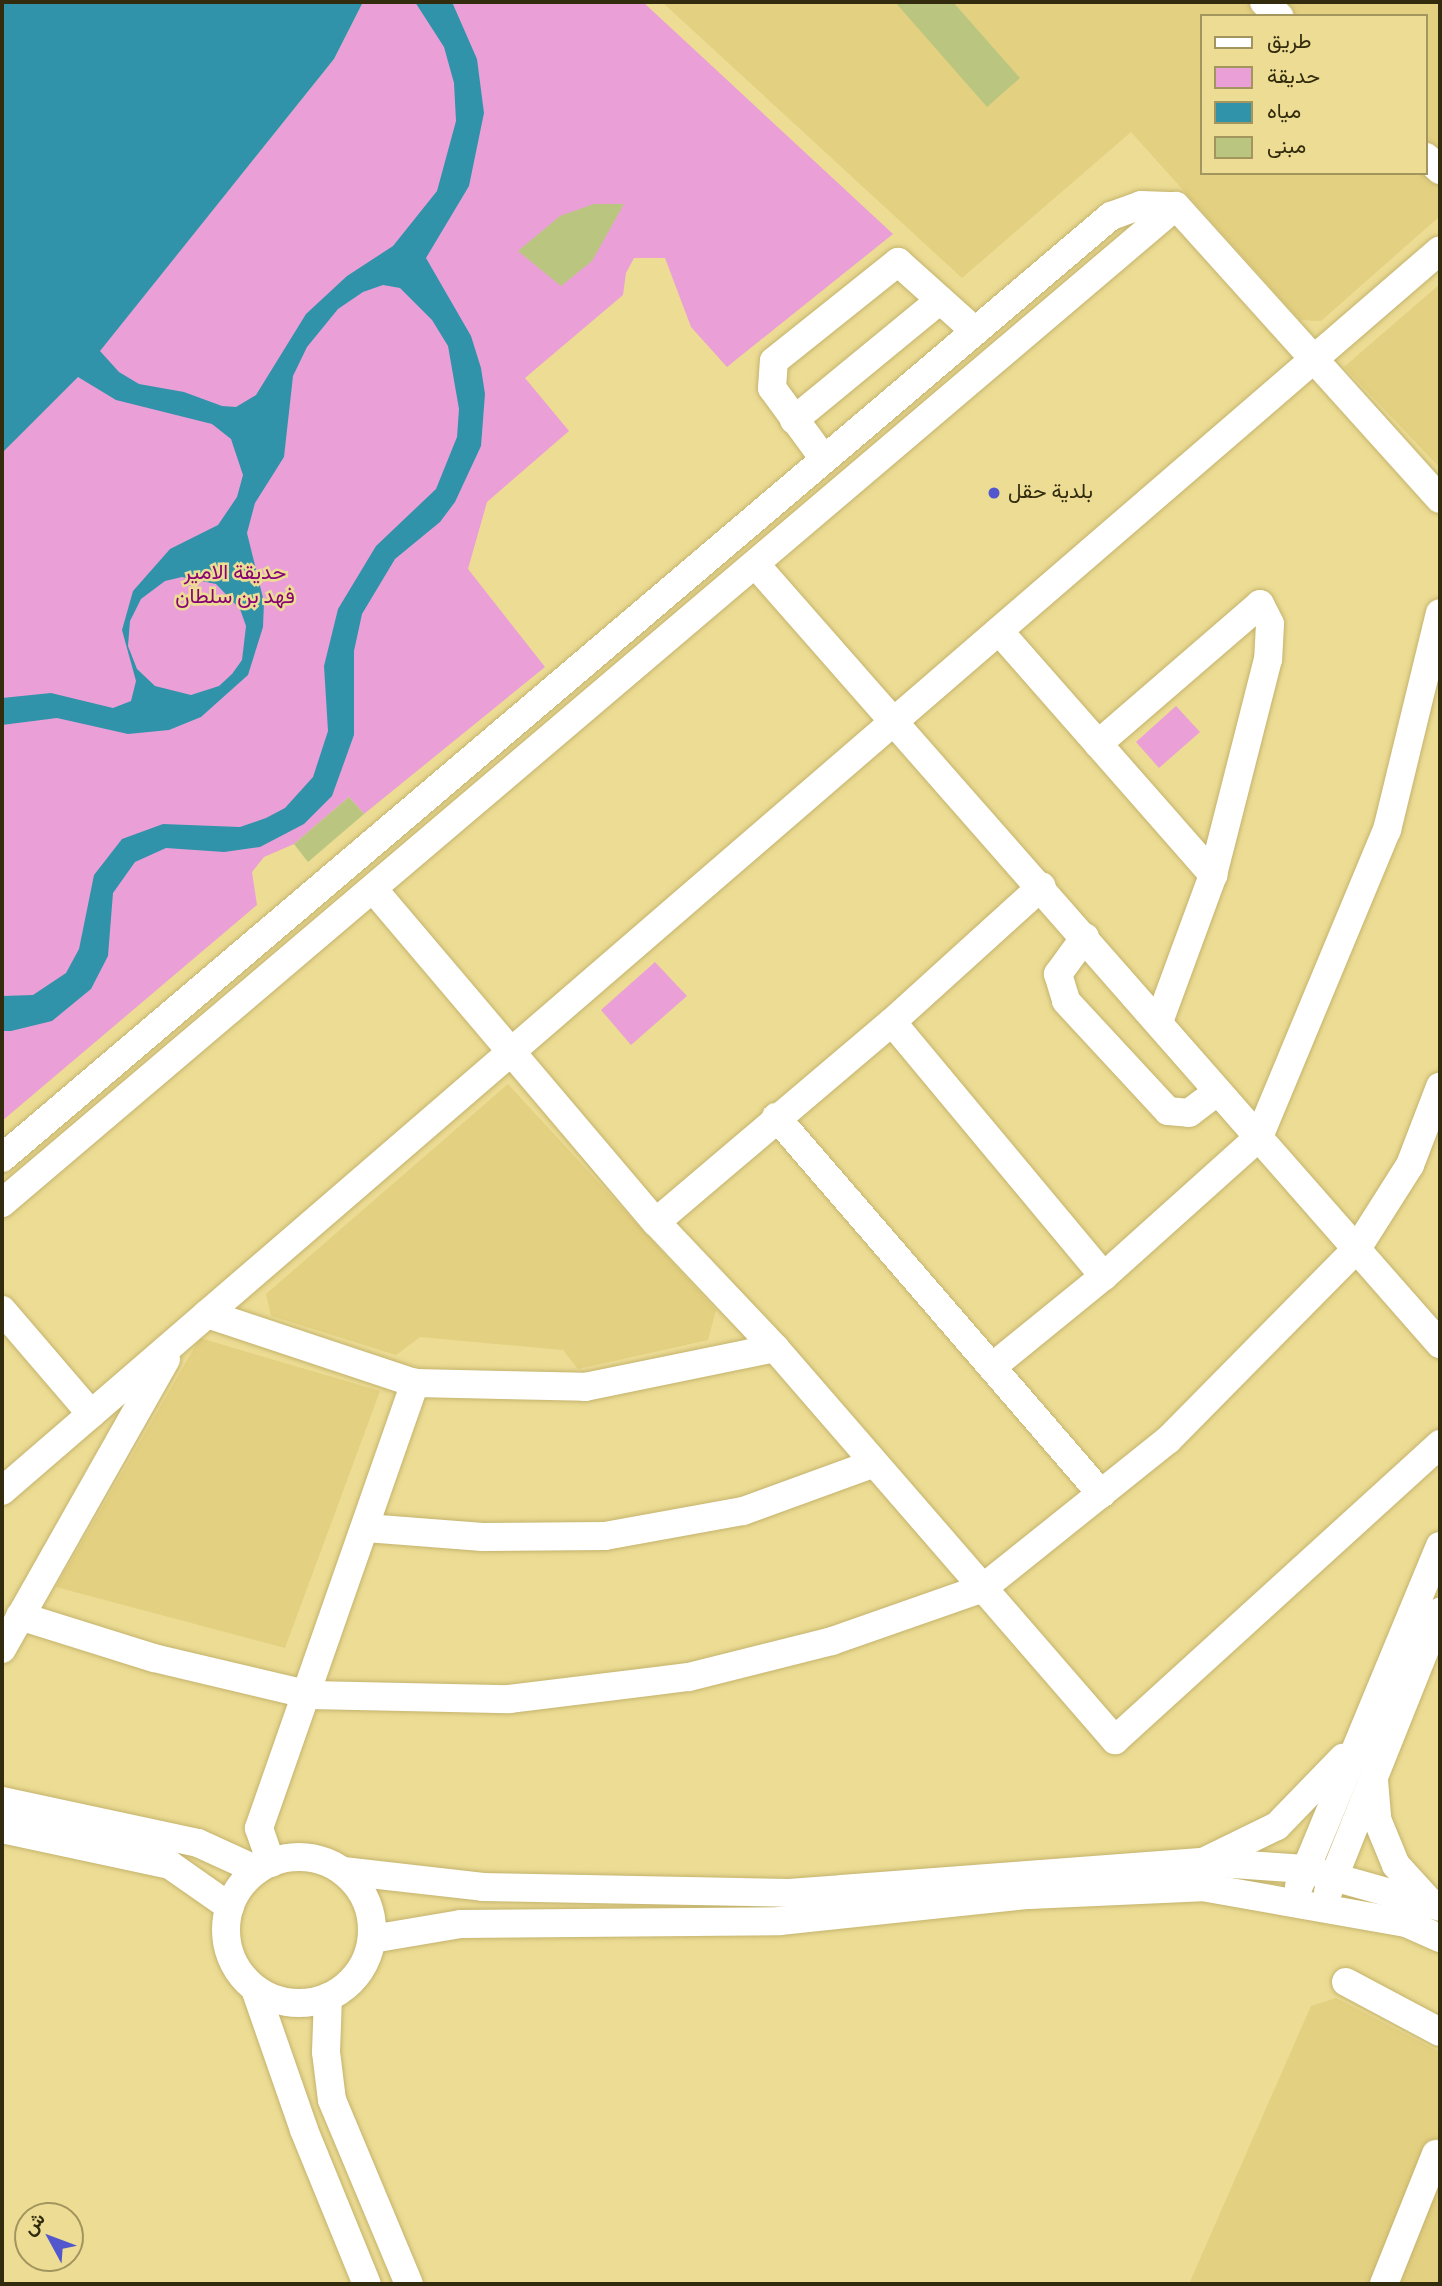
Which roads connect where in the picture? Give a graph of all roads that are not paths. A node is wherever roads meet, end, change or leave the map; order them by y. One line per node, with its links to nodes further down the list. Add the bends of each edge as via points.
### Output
1 (1264, 2): 2 (street)
2 (1277, 14)
3 (1176, 205): 4 (street, via 1141,205); 5 (street); 10 (street)
4 (1124, 211): 5 (street, via 1140,217); 8 (street)
5 (1141, 234): 11 (street)
6 (1440, 250): 10 (street)
7 (940, 300): 8 (street); 12 (street); 12 (street, via 898,261 774,361 772,388)
8 (975, 331): 9 (street)
9 (951, 351): 11 (street); 13 (street)
10 (1315, 358): 14 (street); 17 (street)
11 (975, 377): 15 (street)
12 (794, 420): 13 (street)
13 (824, 459): 31 (street)
14 (1440, 499)
15 (756, 565): 18 (street); 22 (street)
16 (1440, 613): 30 (street, via 1387,830)
17 (999, 631): 18 (street); 19 (street)
18 (890, 724): 21 (street); 26 (street)
19 (1098, 744): 20 (street); 20 (street, via 1260,604 1270,624 1268,659)
20 (1213, 875): 25 (street)
21 (1042, 886): 23 (street); 24 (street)
22 (374, 890): 26 (street); 32 (street)
23 (1085, 937): 25 (street); 28 (street, via 1058,974 1066,1001 1168,1111 1189,1113)
24 (892, 1022): 29 (street); 35 (street)
25 (1158, 1022): 28 (street)
26 (514, 1049): 33 (street); 37 (street)
27 (1440, 1087): 34 (street, via 1410,1165)
28 (1218, 1091): 30 (street)
29 (776, 1117): 33 (street); 41 (street)
30 (1259, 1137): 34 (street); 35 (street)
31 (2, 1158)
32 (2, 1203)
33 (656, 1222): 40 (street)
34 (1358, 1248): 39 (street); 47 (street, via 1168,1440)
35 (1104, 1276): 41 (street)
36 (2, 1310): 43 (street)
37 (208, 1314): 38 (street); 42 (street)
38 (177, 1340): 43 (street); 52 (street)
39 (1440, 1343)
40 (775, 1348): 42 (street, via 585,1388); 45 (street)
41 (992, 1367): 47 (street)
42 (415, 1382): 48 (street)
43 (91, 1414): 46 (street)
44 (1440, 1444): 50 (street, via 1115,1740)
45 (872, 1464): 48 (street, via 743,1511 605,1536 483,1537); 50 (street)
46 (2, 1491)
47 (1101, 1494): 50 (street)
48 (366, 1528): 54 (street)
49 (1440, 1546): 55 (street)
50 (983, 1588): 54 (street, via 832,1641 690,1677 509,1699)
51 (1440, 1612): 56 (street)
52 (20, 1616): 53 (street); 54 (street, via 154,1658)
53 (2, 1649)
54 (310, 1695): 62 (street, via 259,1828)
55 (1359, 1741): 59 (street); 60 (street, via 1277,1826)
56 (1373, 1770): 61 (street); 65 (street, via 1377,1819 1396,1865)
57 (2, 1801): 62 (street, via 198,1843)
58 (2, 1829): 67 (street, via 170,1865)
59 (1310, 1857): 60 (street); 61 (street); 64 (street)
60 (1204, 1862): 63 (street, via 789,1892 483,1887)
61 (1338, 1865): 65 (street); 66 (street)
62 (264, 1867): 63 (street, via 301,1857); 67 (street)
63 (343, 1871): 69 (street, via 366,1901)
64 (1294, 1899): 66 (street); 69 (street, via 1202,1887 1030,1895 780,1921 461,1924)
65 (1434, 1904)
66 (1323, 1905): 68 (street, via 1406,1923)
67 (230, 1906): 71 (street, via 229,1952)
68 (1440, 1938)
69 (372, 1939): 72 (street, via 353,1980)
70 (1346, 1982): 73 (street)
71 (255, 1989): 72 (street, via 298,2003); 75 (street, via 304,2130)
72 (328, 1997): 76 (street, via 326,2052 332,2100)
73 (1440, 2032)
74 (1436, 2154): 77 (street)
75 (367, 2284)
76 (408, 2284)
77 (1384, 2284)

